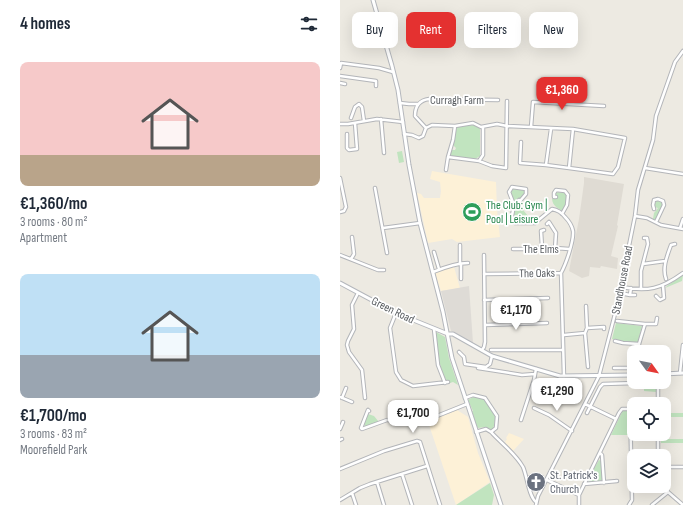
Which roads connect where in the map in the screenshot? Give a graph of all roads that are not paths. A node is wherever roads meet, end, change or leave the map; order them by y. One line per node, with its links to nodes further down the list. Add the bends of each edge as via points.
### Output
1 (373, 0): 5 (main road)
2 (683, 51): 38 (street, Standhouse Road, via 675,62 656,116 653,140)
3 (340, 63): 4 (street); 5 (street)
4 (340, 68)
5 (393, 72): 12 (main road)
6 (340, 76): 9 (street, via 376,81)
7 (340, 83): 8 (street)
8 (344, 84)
9 (376, 86)
10 (498, 100): 13 (street, Curragh Farm, via 429,99)
11 (506, 101): 22 (street)
12 (400, 103): 13 (street, Curragh Farm); 18 (main road)
13 (418, 104): 24 (street, Curragh Farm, via 415,116)
14 (604, 106): 25 (street, via 533,102)
15 (351, 118): 17 (street, via 359,104 362,107)
16 (381, 120): 17 (street); 18 (street); 33 (street)
17 (364, 121): 19 (street)
18 (402, 122): 29 (main road)
19 (355, 123): 20 (street); 28 (street, via 357,149 347,148)
20 (340, 124)
21 (455, 126): 23 (street, Curragh Farm, via 473,123); 24 (street, Curragh Farm, via 432,125); 31 (street)
22 (507, 126): 23 (street, Curragh Farm, via 498,124); 25 (street, Curragh Farm); 35 (street, via 506,168 492,166)
23 (483, 127): 35 (street, via 483,155)
24 (426, 128): 29 (street, Curragh Farm, via 423,136 419,138)
25 (531, 128): 26 (street, Curragh Farm)
26 (551, 129): 27 (street, Curragh Farm); 36 (street)
27 (573, 129): 37 (street); 37 (street, Curragh Farm, via 625,138 614,174)
28 (347, 134)
29 (404, 134): 51 (main road)
30 (521, 142): 36 (street, via 520,163)
31 (451, 148): 32 (street); 34 (street)
32 (455, 149)
33 (384, 153)
34 (448, 157): 35 (street); 39 (street)
35 (479, 160)
36 (546, 165): 37 (street)
37 (569, 168)
38 (645, 168): 40 (street); 48 (street, Standhouse Road)
39 (446, 170)
40 (683, 174)
41 (340, 178): 46 (street, via 346,207)
42 (375, 188): 53 (street)
43 (556, 197): 47 (street, via 556,190 568,195 567,206)
44 (519, 200): 47 (street, via 524,197 526,189 512,187 509,192 514,205 511,221 515,223 534,223 552,210)
45 (654, 209): 50 (street, via 654,200 663,201 664,205)
46 (340, 212)
47 (562, 214): 65 (street, The Elms, via 573,232)
48 (634, 216): 50 (street); 85 (street, Standhouse Road)
49 (683, 219): 54 (street)
50 (656, 222): 54 (street)
51 (420, 223): 53 (street); 77 (main road)
52 (547, 224): 64 (street, via 549,222 556,232)
53 (383, 228): 67 (street)
54 (682, 228)
55 (544, 230): 62 (street, via 541,231)
56 (352, 237): 70 (street)
57 (644, 238): 74 (street, via 647,238 648,244)
58 (667, 243): 61 (street)
59 (675, 244): 61 (street)
60 (460, 245): 73 (street)
61 (670, 245): 71 (street)
62 (542, 247): 63 (street, The Elms); 64 (street, The Elms)
63 (514, 249)
64 (555, 249): 65 (street, The Elms)
65 (569, 249): 78 (street, The Elms, via 567,262)
66 (434, 252): 75 (street)
67 (388, 253)
68 (340, 254): 70 (street)
69 (484, 255): 80 (street)
70 (352, 259): 76 (street)
71 (665, 261): 74 (street); 82 (street)
72 (468, 263): 73 (street)
73 (461, 264): 75 (street); 81 (street)
74 (643, 264): 87 (street)
75 (439, 269): 77 (street)
76 (384, 270)
77 (433, 272): 106 (main road)
78 (561, 273): 80 (street, The Oaks); 107 (street, The Oaks)
79 (683, 273): 84 (street)
80 (484, 274): 94 (street)
81 (462, 279)
82 (665, 280)
83 (340, 283): 88 (main road, Green Road)
84 (663, 286): 87 (street); 92 (street, via 664,298 660,300)
85 (621, 287): 86 (street); 126 (street, Standhouse Road)
86 (631, 288): 87 (street); 90 (street)
87 (641, 289)
88 (358, 293): 96 (main road, Green Road); 132 (street, via 352,305 354,329 347,345 362,370)
89 (625, 294): 90 (street)
90 (630, 295): 91 (street)
91 (635, 295)
92 (656, 296)
93 (548, 298): 94 (street)
94 (484, 300): 101 (street)
95 (586, 306): 102 (street)
96 (396, 313): 103 (main road, Green Road); 103 (street, via 390,328 396,372 401,380 413,386 447,383 438,365)
97 (658, 318): 100 (street, via 656,324)
98 (618, 321): 100 (street)
99 (547, 323): 101 (street)
100 (644, 324): 109 (street)
101 (485, 325): 111 (street, via 485,342)
102 (587, 328): 104 (street); 105 (street)
103 (434, 329): 106 (main road, Green Road)
104 (604, 329)
105 (586, 333): 107 (street); 116 (street)
106 (448, 334): 111 (main road, Green Road, via 453,334); 133 (main road, via 458,381)
107 (564, 335): 113 (street, The Oaks)
108 (616, 341): 109 (street)
109 (639, 344)
110 (683, 346): 121 (street)
111 (482, 350): 115 (main road, Green Road)
112 (491, 350): 113 (street)
113 (563, 350): 125 (street, The Oaks)
114 (460, 352): 115 (street, via 465,364 486,367 490,364)
115 (492, 356): 120 (main road, Green Road)
116 (588, 367)
117 (478, 368): 123 (street, via 522,375)
118 (614, 368): 119 (street)
119 (627, 368)
120 (536, 369): 123 (street); 125 (main road, Green Road)
121 (682, 371): 122 (main road)
122 (671, 373)
123 (535, 374): 143 (street)
124 (627, 375): 126 (main road, Green Road)
125 (564, 376): 126 (main road, Green Road)
126 (599, 376): 136 (street, Standhouse Road)
127 (627, 383): 137 (street, via 604,383)
128 (346, 388): 130 (street)
129 (340, 390): 130 (street)
130 (343, 394): 131 (street)
131 (341, 397): 134 (street)
132 (364, 398)
133 (465, 398): 135 (main road); 148 (street, via 473,395 485,398 497,416 496,428)
134 (352, 402)
135 (467, 404): 140 (street, via 427,420 387,420 362,429); 147 (main road)
136 (585, 404): 137 (street); 146 (street, Standhouse Road)
137 (590, 406): 141 (street); 142 (street)
138 (534, 408): 146 (street)
139 (627, 409): 142 (street, via 622,409)
140 (369, 410)
141 (587, 413)
142 (616, 419): 150 (street)
143 (521, 420)
144 (343, 422): 145 (street)
145 (340, 429)
146 (572, 431): 156 (street, Standhouse Road)
147 (476, 432): 148 (street, via 486,429); 171 (main road)
148 (491, 432): 166 (street, via 519,460)
149 (631, 441): 173 (street, via 632,500)
150 (600, 453): 159 (street); 160 (street)
151 (427, 466): 154 (street, via 420,442 417,441); 155 (street); 170 (street)
152 (683, 466): 153 (street)
153 (671, 467)
154 (340, 469)
155 (402, 474): 158 (street); 169 (street)
156 (548, 480): 164 (street); 166 (street, Standhouse Road)
157 (617, 481): 159 (street)
158 (377, 482): 161 (street); 168 (street)
159 (604, 483): 160 (street)
160 (584, 484): 164 (street)
161 (352, 493): 165 (street); 167 (street)
162 (667, 493): 174 (street)
163 (669, 493): 175 (street)
164 (579, 495): 172 (street)
165 (340, 500)
166 (536, 503)
167 (356, 505)
168 (384, 505)
169 (412, 505)
170 (440, 505)
171 (501, 505)
172 (579, 505)
173 (629, 505)
174 (652, 505)
175 (682, 505)

